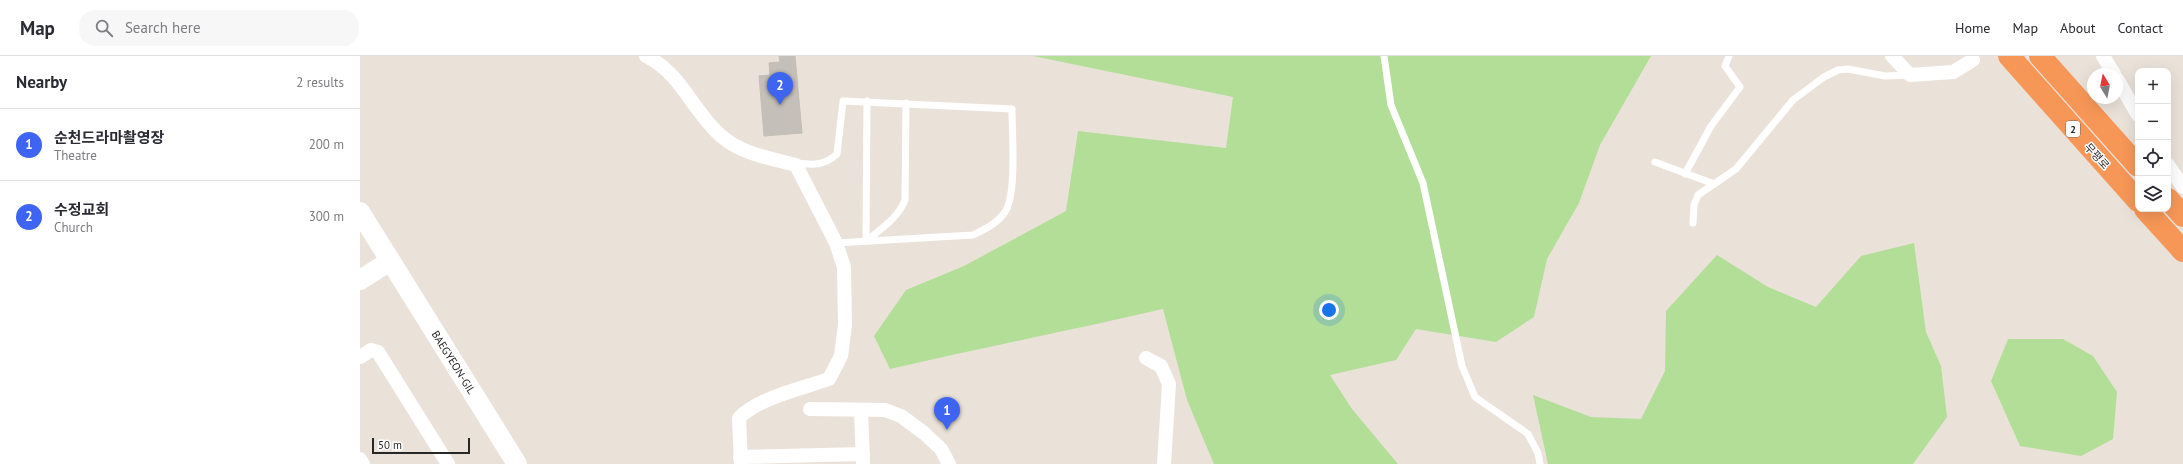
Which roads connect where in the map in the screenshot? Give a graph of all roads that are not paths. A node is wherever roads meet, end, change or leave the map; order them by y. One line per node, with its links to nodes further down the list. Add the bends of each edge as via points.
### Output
1 (646, 56): 15 (street, via 667,70 686,90 704,118 721,136 742,150)
2 (1384, 56): 45 (lane, via 1391,105 1423,183 1462,366 1475,397 1528,434 1538,453)
3 (1729, 56): 19 (lane, via 1725,66 1740,87 1711,126)
4 (1892, 56): 10 (street)
5 (2009, 56): 22 (highway, 무평로 / 2)
6 (2040, 56): 17 (highway, 2)
7 (2103, 56): 9 (street)
8 (1973, 60): 10 (street, via 1953,72)
9 (2110, 68)
10 (1910, 75): 20 (lane, via 1885,76 1848,69 1838,70 1824,77 1793,100 1736,170)
11 (2123, 89): 14 (street)
12 (868, 101): 13 (lane); 15 (lane, via 843,101 837,154 829,161 817,166); 28 (lane)
13 (906, 103): 28 (lane, via 905,200 902,209 892,220); 28 (lane, via 1012,109 1011,198 1005,213 988,228 973,235)
14 (2135, 110)
15 (784, 162): 29 (street, via 796,165)
16 (1655, 162): 19 (lane)
17 (2135, 163)
18 (2171, 169): 21 (street)
19 (1685, 174): 20 (lane)
20 (1714, 184): 27 (lane, via 1698,195 1694,205)
21 (2183, 187)
22 (2135, 198)
23 (2171, 202): 26 (highway)
24 (360, 212): 31 (street, BAEGYEON-GIL)
25 (2148, 212): 30 (highway)
26 (2183, 216)
27 (1693, 224)
28 (866, 241): 29 (lane)
29 (836, 243): 39 (street, via 844,267 845,325 841,356 829,379 746,410 739,418)
30 (2183, 251)
31 (390, 261): 32 (street); 42 (street, BAEGYEON-GIL)
32 (360, 280)
33 (360, 357): 41 (street, via 371,350 378,352)
34 (1146, 358): 44 (street, via 1161,366 1169,384)
35 (810, 409): 36 (street)
36 (861, 410): 38 (street); 43 (street, via 885,410 901,416 941,449)
37 (360, 459): 40 (street)
38 (863, 459): 39 (street)
39 (740, 460)
40 (363, 464)
41 (448, 464)
42 (516, 464)
43 (949, 464)
44 (1164, 464)
45 (1540, 464)

